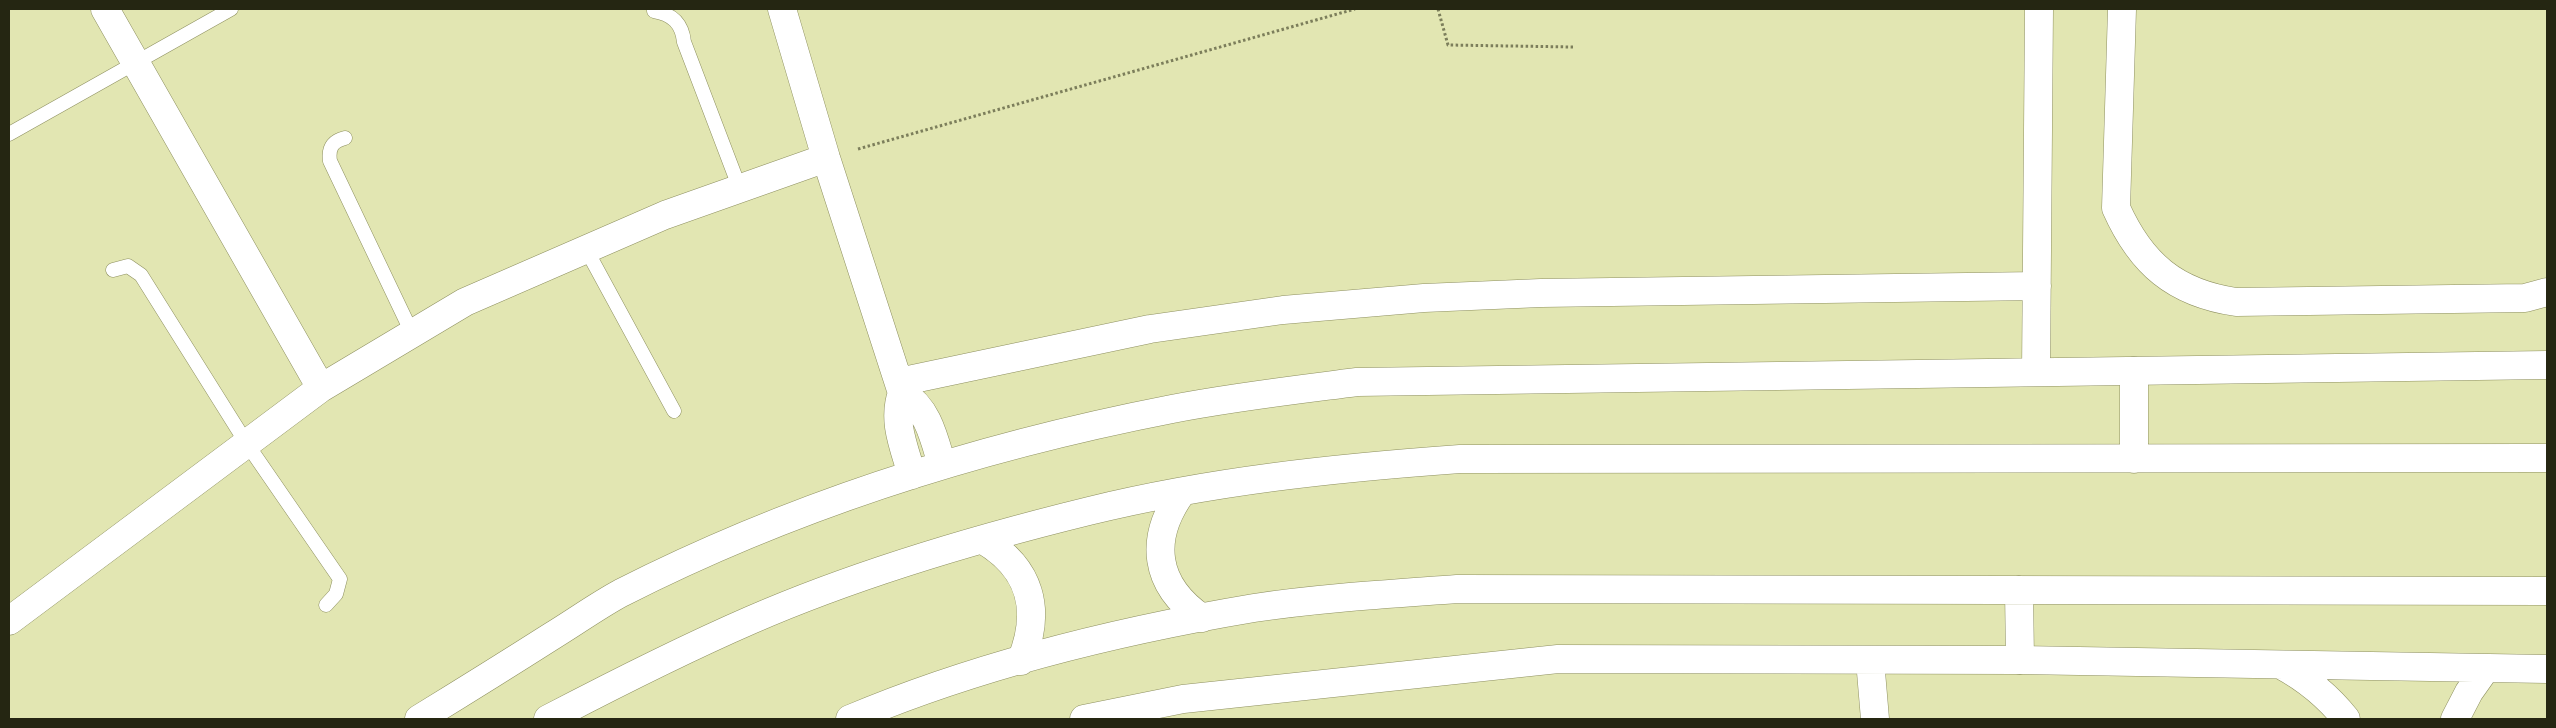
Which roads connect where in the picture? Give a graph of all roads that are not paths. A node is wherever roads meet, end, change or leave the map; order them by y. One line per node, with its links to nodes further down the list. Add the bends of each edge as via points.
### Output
1 (105, 9): 7 (street)
2 (231, 9): 7 (lane)
3 (782, 9): 10 (street)
4 (2039, 9): 14 (street)
5 (2122, 9): 15 (street, via 2116,208 2140,251 2178,284 2216,299 2236,302 2525,298)
6 (654, 11): 11 (lane, via 674,19 683,33)
7 (136, 63): 8 (lane); 21 (street)
8 (9, 134)
9 (345, 138): 16 (lane, via 331,145 330,161)
10 (826, 158): 11 (street); 20 (street)
11 (740, 189): 12 (street, via 665,215)
12 (586, 250): 16 (street, via 465,302); 22 (lane)
13 (113, 270): 23 (lane, via 128,266 141,276)
14 (2037, 286): 19 (street); 20 (street, via 1541,293 1424,298 1284,310 1150,329)
15 (2547, 292)
16 (412, 334): 21 (street)
17 (2547, 365): 18 (street)
18 (2134, 371): 19 (street); 25 (street)
19 (2036, 372): 26 (street, via 1357,382 1174,408 1082,428)
20 (900, 387): 26 (street, via 924,414); 27 (street, via 898,426)
21 (321, 388): 23 (street)
22 (674, 410)
23 (247, 444): 32 (lane, via 340,579 336,594); 34 (street)
24 (2547, 458): 25 (street)
25 (2134, 459): 28 (street, via 1460,459 1292,474)
26 (942, 466): 27 (street)
27 (912, 475): 41 (street, via 800,515 619,594)
28 (1182, 492): 29 (street, via 1090,511); 33 (street, via 1163,524 1161,560 1174,594)
29 (982, 540): 37 (street, via 1013,563 1030,598 1032,620 1029,641); 42 (street, via 873,574 753,619 636,672)
30 (2019, 590): 31 (street); 33 (street, via 1457,589 1356,596); 36 (street)
31 (2547, 591)
32 (326, 605)
33 (1202, 618): 37 (street)
34 (9, 621)
35 (1870, 660): 36 (street); 44 (street, via 1558,659 1184,699); 45 (street)
36 (2020, 660): 38 (street)
37 (1021, 661): 43 (street)
38 (2279, 664): 39 (street); 46 (street, via 2307,680 2331,700)
39 (2486, 668): 40 (street); 47 (street)
40 (2547, 669)
41 (419, 719)
42 (548, 719)
43 (850, 719)
44 (1084, 719)
45 (1875, 719)
46 (2346, 719)
47 (2455, 719)

